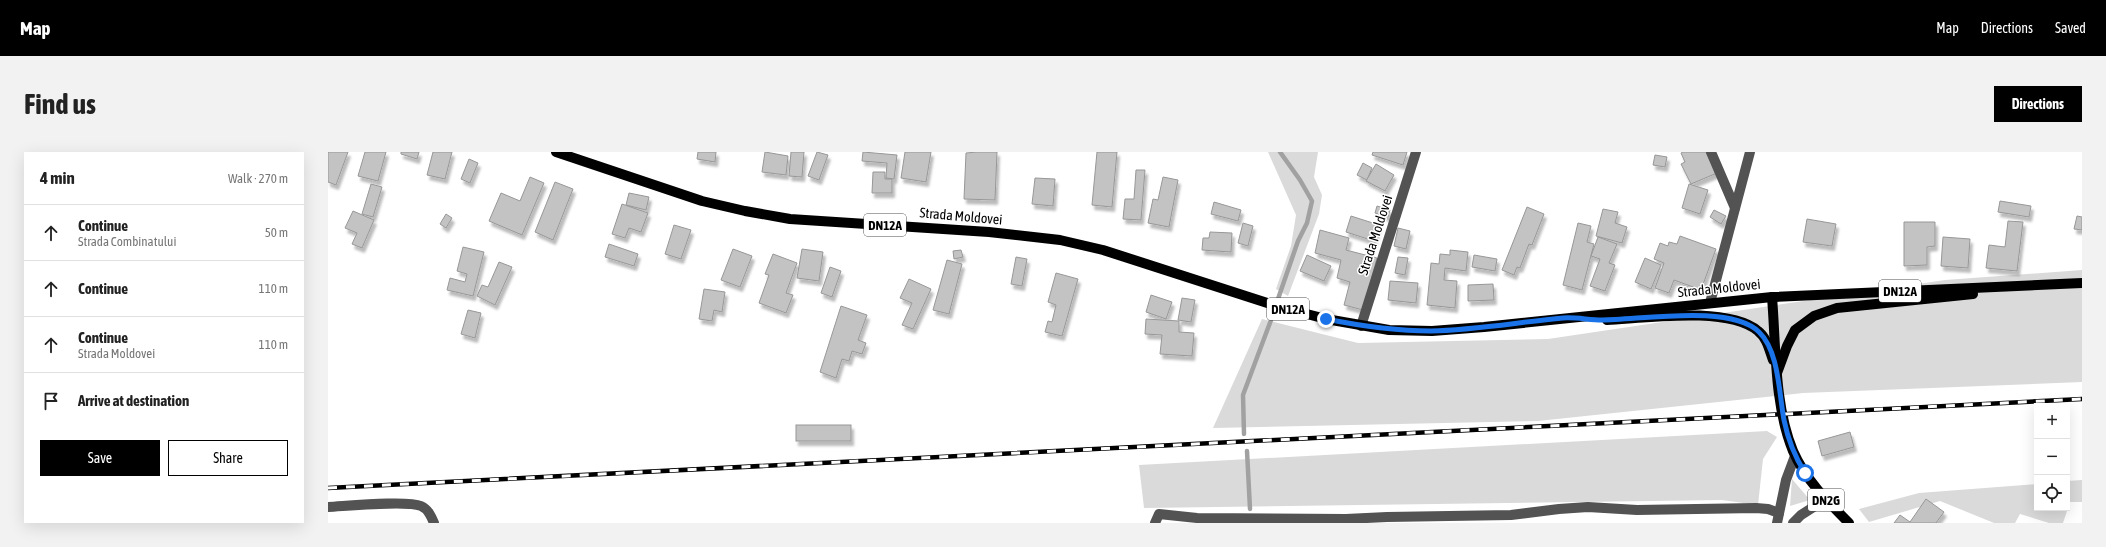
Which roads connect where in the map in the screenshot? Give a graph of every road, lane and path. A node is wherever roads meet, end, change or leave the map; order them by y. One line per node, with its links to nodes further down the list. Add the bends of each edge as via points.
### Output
1 (556, 152): 11 (main road, Strada Moldovei / DN12A, via 702,201 790,219 989,232 1060,240 1103,250 1280,307)
2 (1416, 152): 11 (street, Strada Moldovei)
3 (1711, 152): 5 (street)
4 (1750, 152): 5 (street)
5 (1735, 208): 9 (street)
6 (2082, 283): 7 (main road, Strada Moldovei / DN12A)
7 (2027, 286): 8 (main road, Strada Moldovei / DN12A); 12 (main road, via 2001,292 1837,308 1814,316 1795,330)
8 (1772, 296): 9 (main road, Strada Moldovei / DN12A); 12 (main road, DN2G)
9 (1710, 303): 10 (main road, Strada Moldovei / DN12A)
10 (1565, 318): 11 (main road, Strada Moldovei / DN12A, via 1432,331 1389,330); 12 (main road, via 1601,320 1725,317 1749,324 1759,332 1767,341)
11 (1361, 326)
12 (1777, 373): 13 (main road, DN2G, via 1784,421)
13 (1795, 456): 14 (main road, DN2G); 16 (street, via 1786,480)
14 (1826, 499): 19 (street, via 1806,511); 20 (main road, DN2G)
15 (328, 507): 17 (street, via 408,504 422,506 430,513)
16 (1778, 518): 18 (street, via 1756,508 1637,510 1588,507 1511,515 1346,519 1197,518 1159,514)
17 (434, 523)
18 (1155, 523)
19 (1793, 523)
20 (1849, 523)

